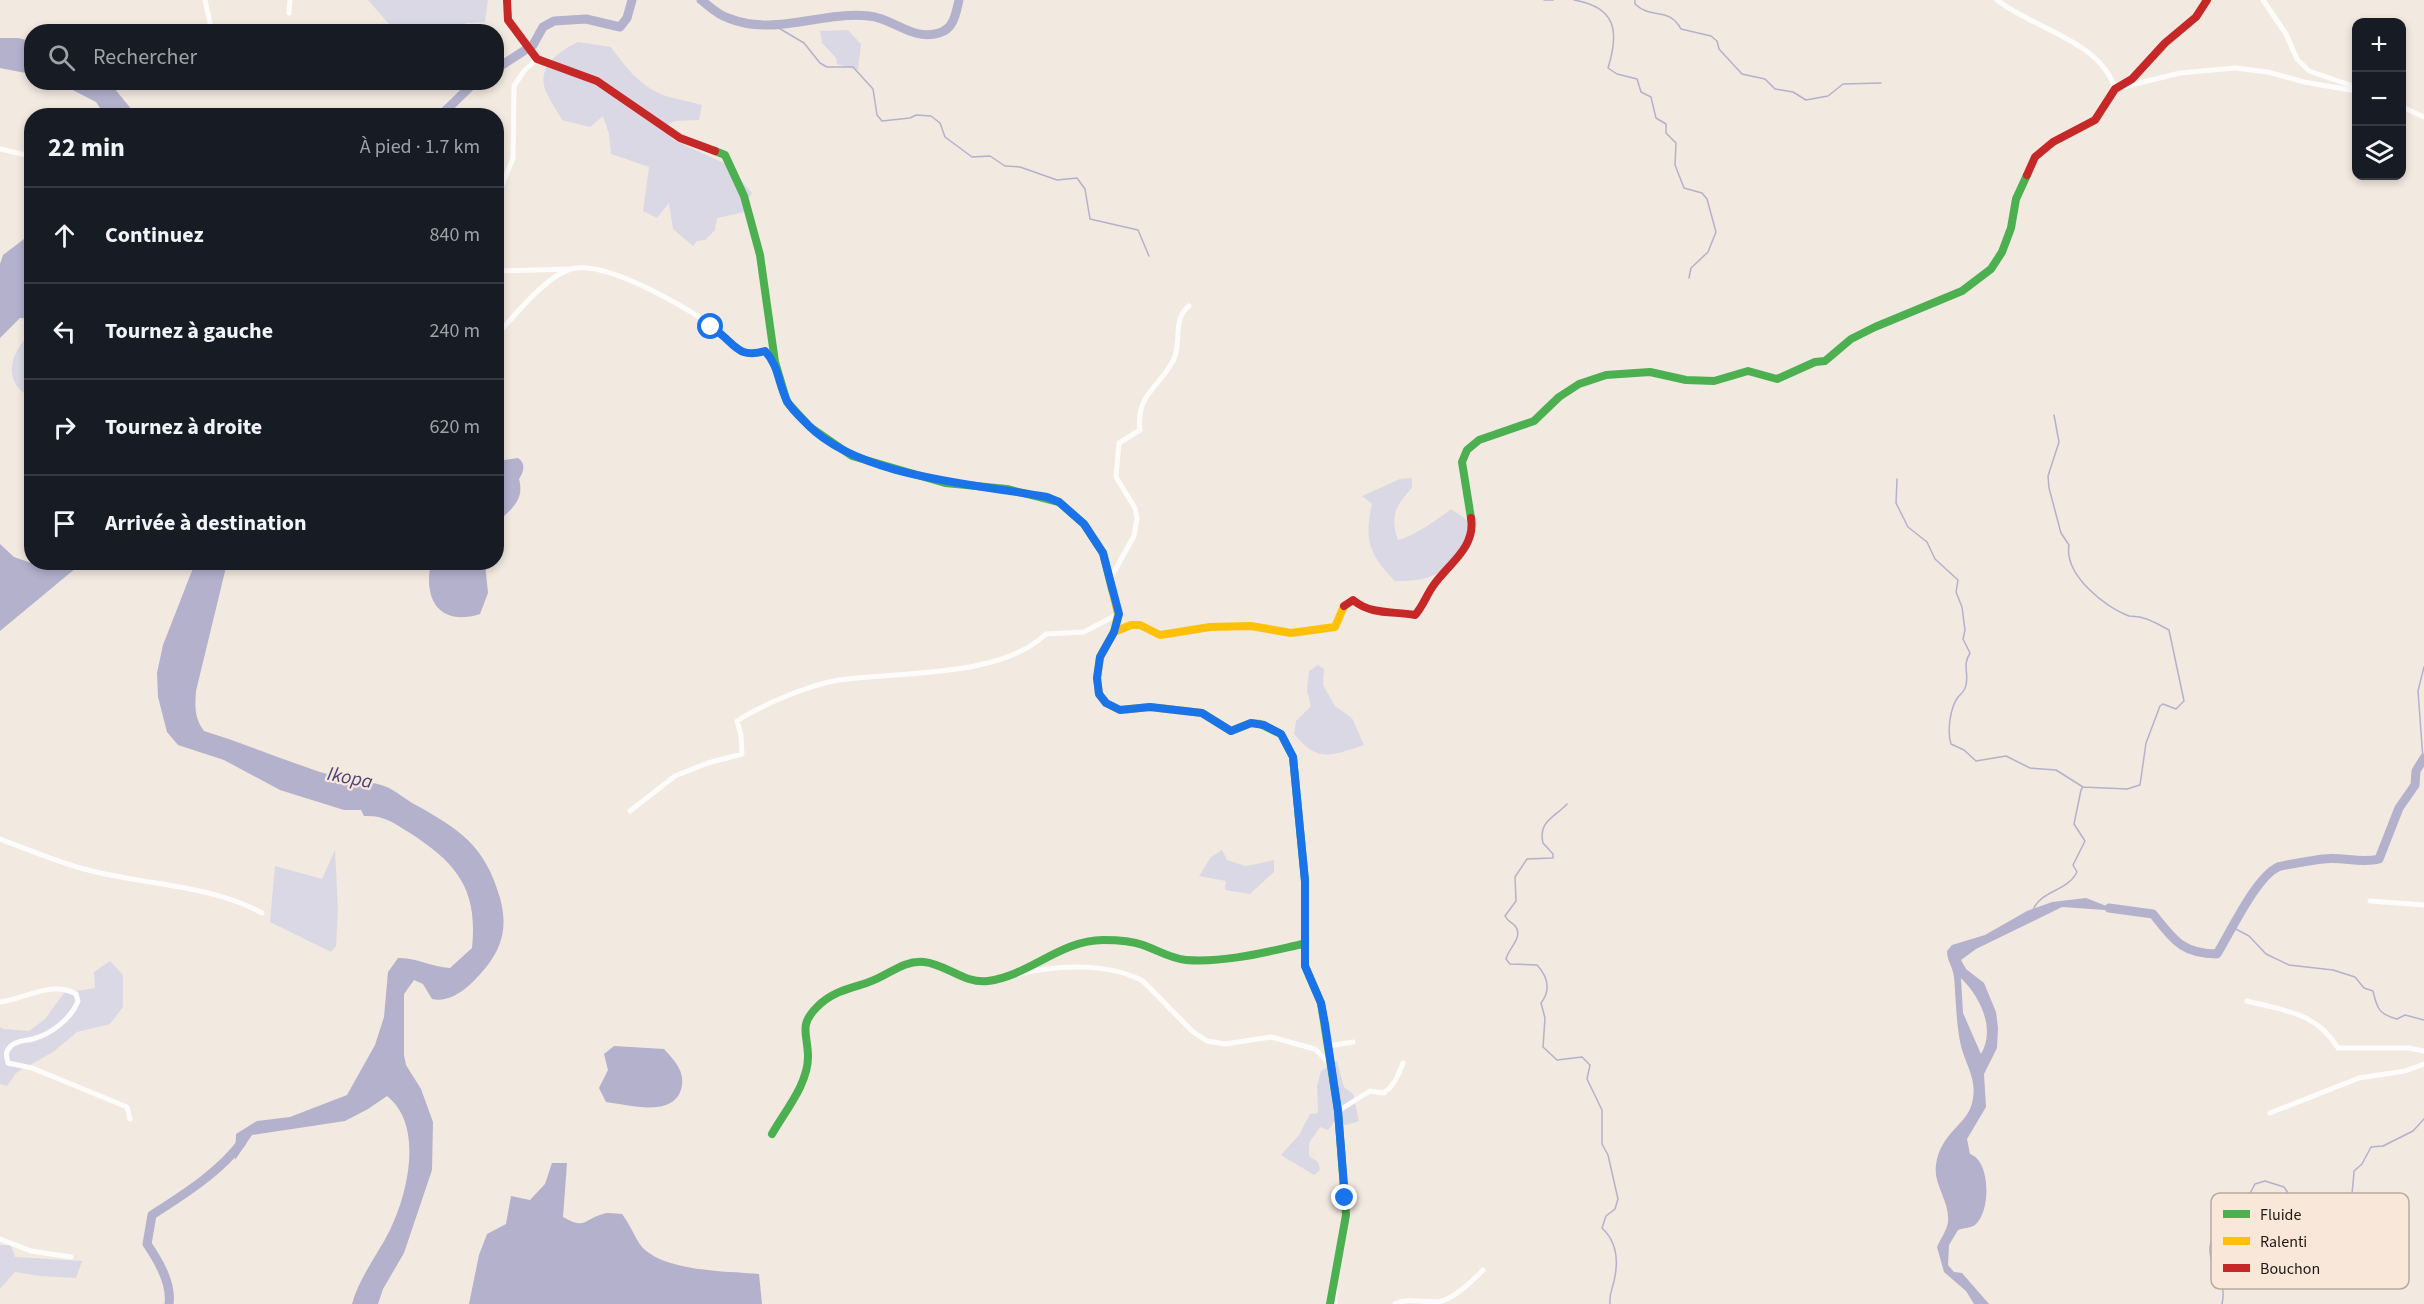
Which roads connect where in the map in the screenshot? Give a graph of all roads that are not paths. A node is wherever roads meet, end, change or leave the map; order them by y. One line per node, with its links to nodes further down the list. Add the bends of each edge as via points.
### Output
1 (205, 0): 8 (street)
2 (290, 0): 7 (street)
3 (507, 0): 9 (street, via 508,20)
4 (1997, 0): 12 (street, via 2097,57 2110,73)
5 (2207, 0): 12 (street, via 2196,17 2132,79)
6 (2263, 0): 10 (street, via 2297,59 2309,71)
7 (290, 14)
8 (210, 24)
9 (537, 59): 17 (street, via 514,86 513,158); 22 (street, via 597,81 680,138 725,155 744,196 760,255)
10 (2352, 87)
11 (2352, 88): 12 (street, via 2235,68 2180,73)
12 (2115, 89): 25 (street, via 2095,120 2053,142 2035,157 2016,200 2005,244 1991,270 1948,299 1875,327 1851,339 1825,362 1815,362 1777,379 1748,371 1714,381 1650,372 1606,375 1569,391 1534,421 1479,440 1467,450 1462,462 1473,528 1464,550 1432,587 1415,615 1389,610 1375,612 1353,600 1344,606 1335,627 1291,633 1251,626 1210,627 1160,635 1140,625)
13 (2406, 109): 14 (street)
14 (2424, 117)
15 (0, 149): 16 (street)
16 (24, 155)
17 (504, 180)
18 (570, 269): 19 (street); 21 (street, via 529,298); 22 (street, via 621,276 726,335 741,353 765,351)
19 (504, 271)
20 (1189, 306): 23 (street, via 1180,316 1172,363 1142,402 1138,414 1140,430 1119,443 1116,477 1137,518 1134,536)
21 (504, 327)
22 (775, 362): 23 (street, via 787,402 810,427 852,456 945,483 1007,489 1059,502 1084,524 1103,553)
23 (1109, 580): 24 (street)
24 (1119, 614): 25 (street); 26 (street, via 1084,632 1046,634 1032,647 988,664 836,681 759,706 737,721 742,754 675,776)
25 (1114, 632): 31 (street, via 1100,657 1097,678 1099,694 1106,703 1120,710 1150,707 1202,713 1231,731 1251,723 1281,734 1293,757 1298,803 1305,881)
26 (630, 810)
27 (0, 839): 30 (street, via 90,871 195,891 246,904)
28 (2370, 901): 29 (street)
29 (2424, 905)
30 (262, 913)
31 (1303, 944): 32 (street, via 1252,956 1185,960 1140,944 1103,940 1062,950); 36 (street, via 1305,966 1321,1003)
32 (1005, 977): 40 (street, via 1058,969 1120,972 1143,981 1207,1041 1226,1044 1271,1037 1315,1049); 44 (street, via 986,981 964,978 916,961 871,982 838,991 808,1017 804,1026 806,1075)
33 (2247, 1001): 37 (street, via 2310,1019 2328,1032 2338,1048)
34 (0, 1002): 43 (street, via 50,989 63,988 76,994 78,1001 70,1017 35,1039 14,1043 8,1048 8,1063 32,1068 127,1107)
35 (1353, 1042): 36 (street)
36 (1329, 1046): 40 (street)
37 (2424, 1051)
38 (1403, 1063): 41 (street, via 1395,1083 1384,1093 1370,1091)
39 (2424, 1064): 42 (street, via 2360,1078)
40 (1331, 1065): 41 (street)
41 (1338, 1111): 48 (street, via 1346,1215)
42 (2270, 1113)
43 (130, 1119)
44 (772, 1134)
45 (0, 1239): 46 (street, via 31,1251)
46 (71, 1257)
47 (1483, 1270): 51 (street, via 1441,1301)
48 (1333, 1278): 49 (street); 50 (street)
49 (1330, 1304)
50 (1335, 1304)
51 (1395, 1304)

